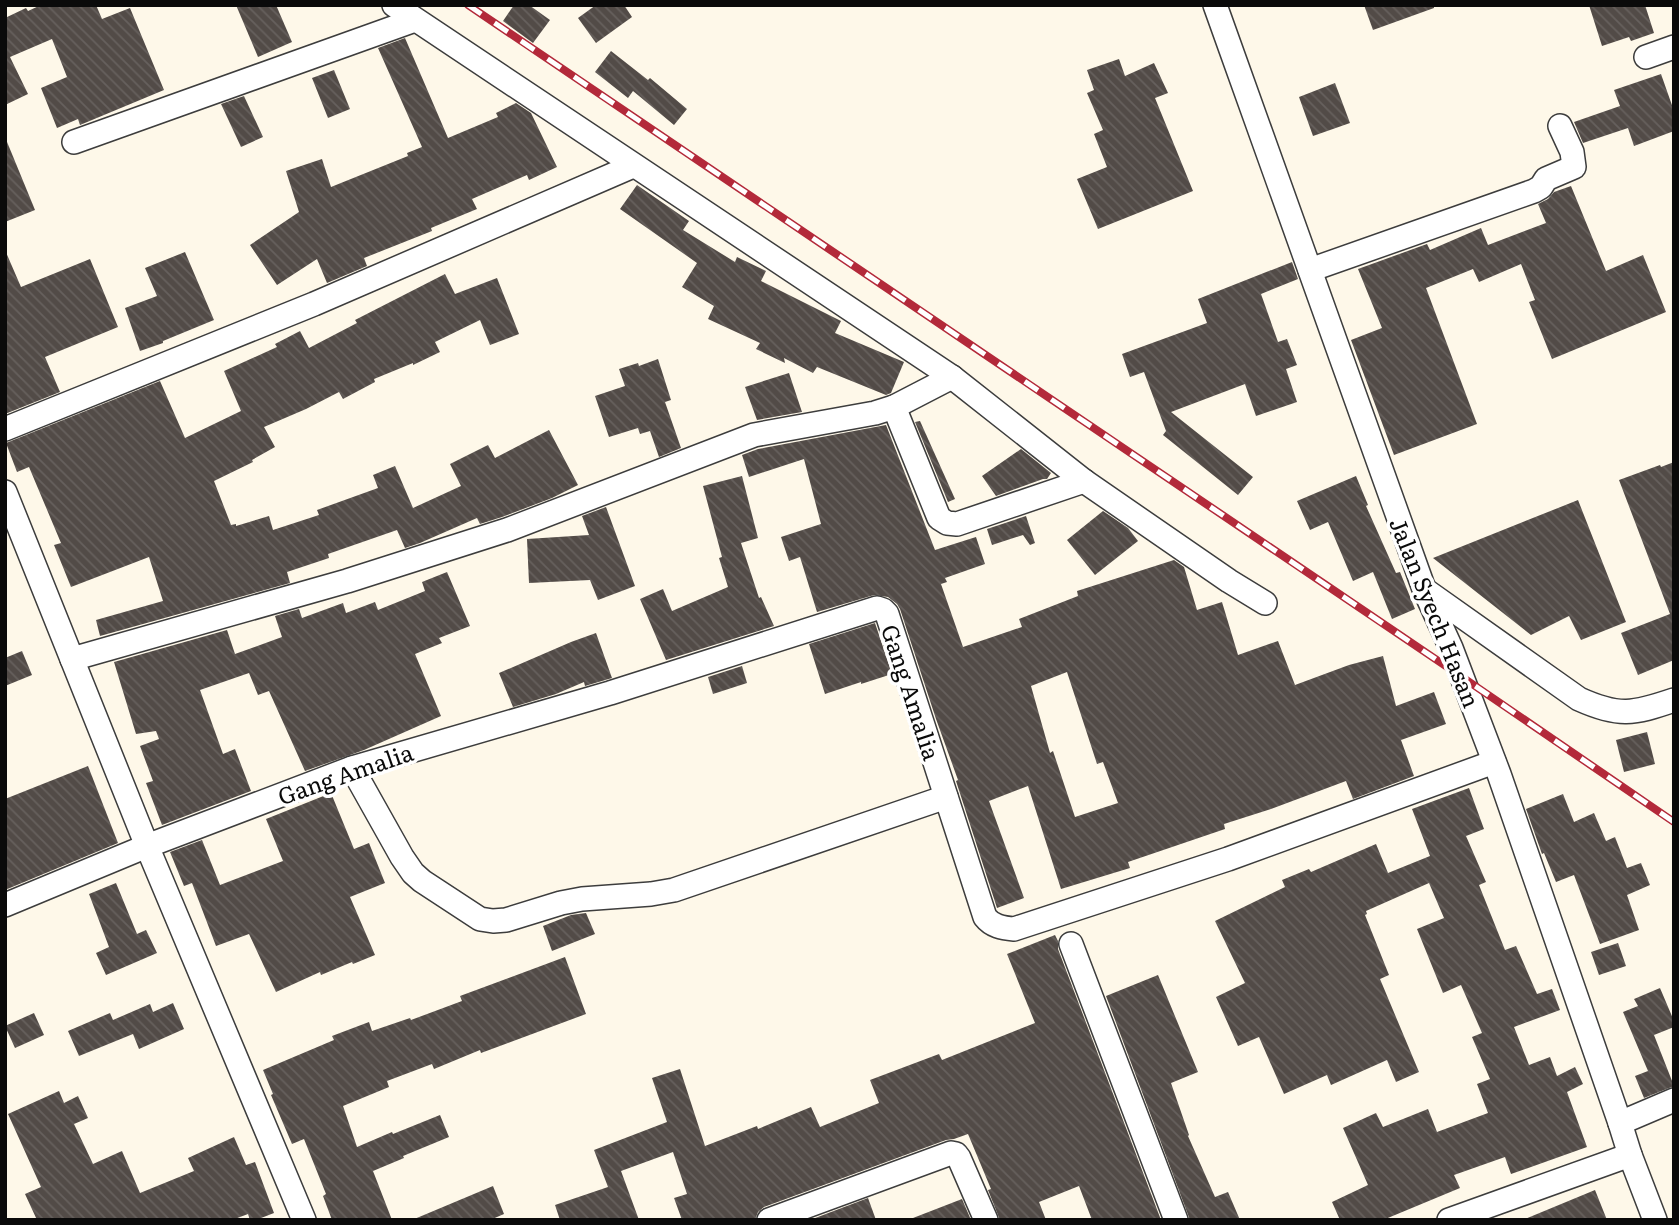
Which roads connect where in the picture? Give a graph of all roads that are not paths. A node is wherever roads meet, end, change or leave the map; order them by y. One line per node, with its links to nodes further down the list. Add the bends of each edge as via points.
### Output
1 (394, 5): 3 (street)
2 (1215, 5): 9 (street, Jalan Syech Hasan)
3 (415, 20): 7 (street); 8 (street)
4 (1674, 47): 5 (street)
5 (1646, 57)
6 (1560, 126): 9 (street, via 1574,167 1546,179 1541,187)
7 (74, 142)
8 (633, 166): 10 (street); 12 (street, via 314,304)
9 (1310, 270): 15 (street, Jalan Syech Hasan)
10 (952, 377): 11 (street); 13 (street)
11 (894, 407): 13 (street, via 939,518 947,523 957,524); 17 (street, via 743,438 507,530)
12 (5, 429)
13 (1084, 481): 16 (street)
14 (5, 492): 17 (street)
15 (1424, 589): 18 (street, via 1579,699 1603,710 1627,713); 19 (street, Jalan Syech Hasan)
16 (1265, 603)
17 (72, 659): 22 (street)
18 (1674, 700)
19 (1494, 762): 21 (street, Gang Amalia, via 1228,859 1014,929 1004,929 985,917); 26 (street, Jalan Syech Hasan)
20 (352, 768): 21 (street, via 412,873 480,919 493,921 561,902 674,890); 21 (street, Gang Amalia, via 877,608 887,614); 22 (street, Gang Amalia)
21 (946, 797)
22 (147, 846): 23 (street, Gang Amalia); 28 (street)
23 (5, 905)
24 (1071, 944): 31 (street)
25 (1674, 1100): 26 (street)
26 (1620, 1123): 27 (street, Jalan Syech Hasan)
27 (1630, 1154): 32 (street); 33 (street, Jalan Syech Hasan)
28 (304, 1220)
29 (769, 1220): 30 (street, via 951,1153 959,1158)
30 (986, 1220)
31 (1176, 1220)
32 (1449, 1220)
33 (1655, 1220)

